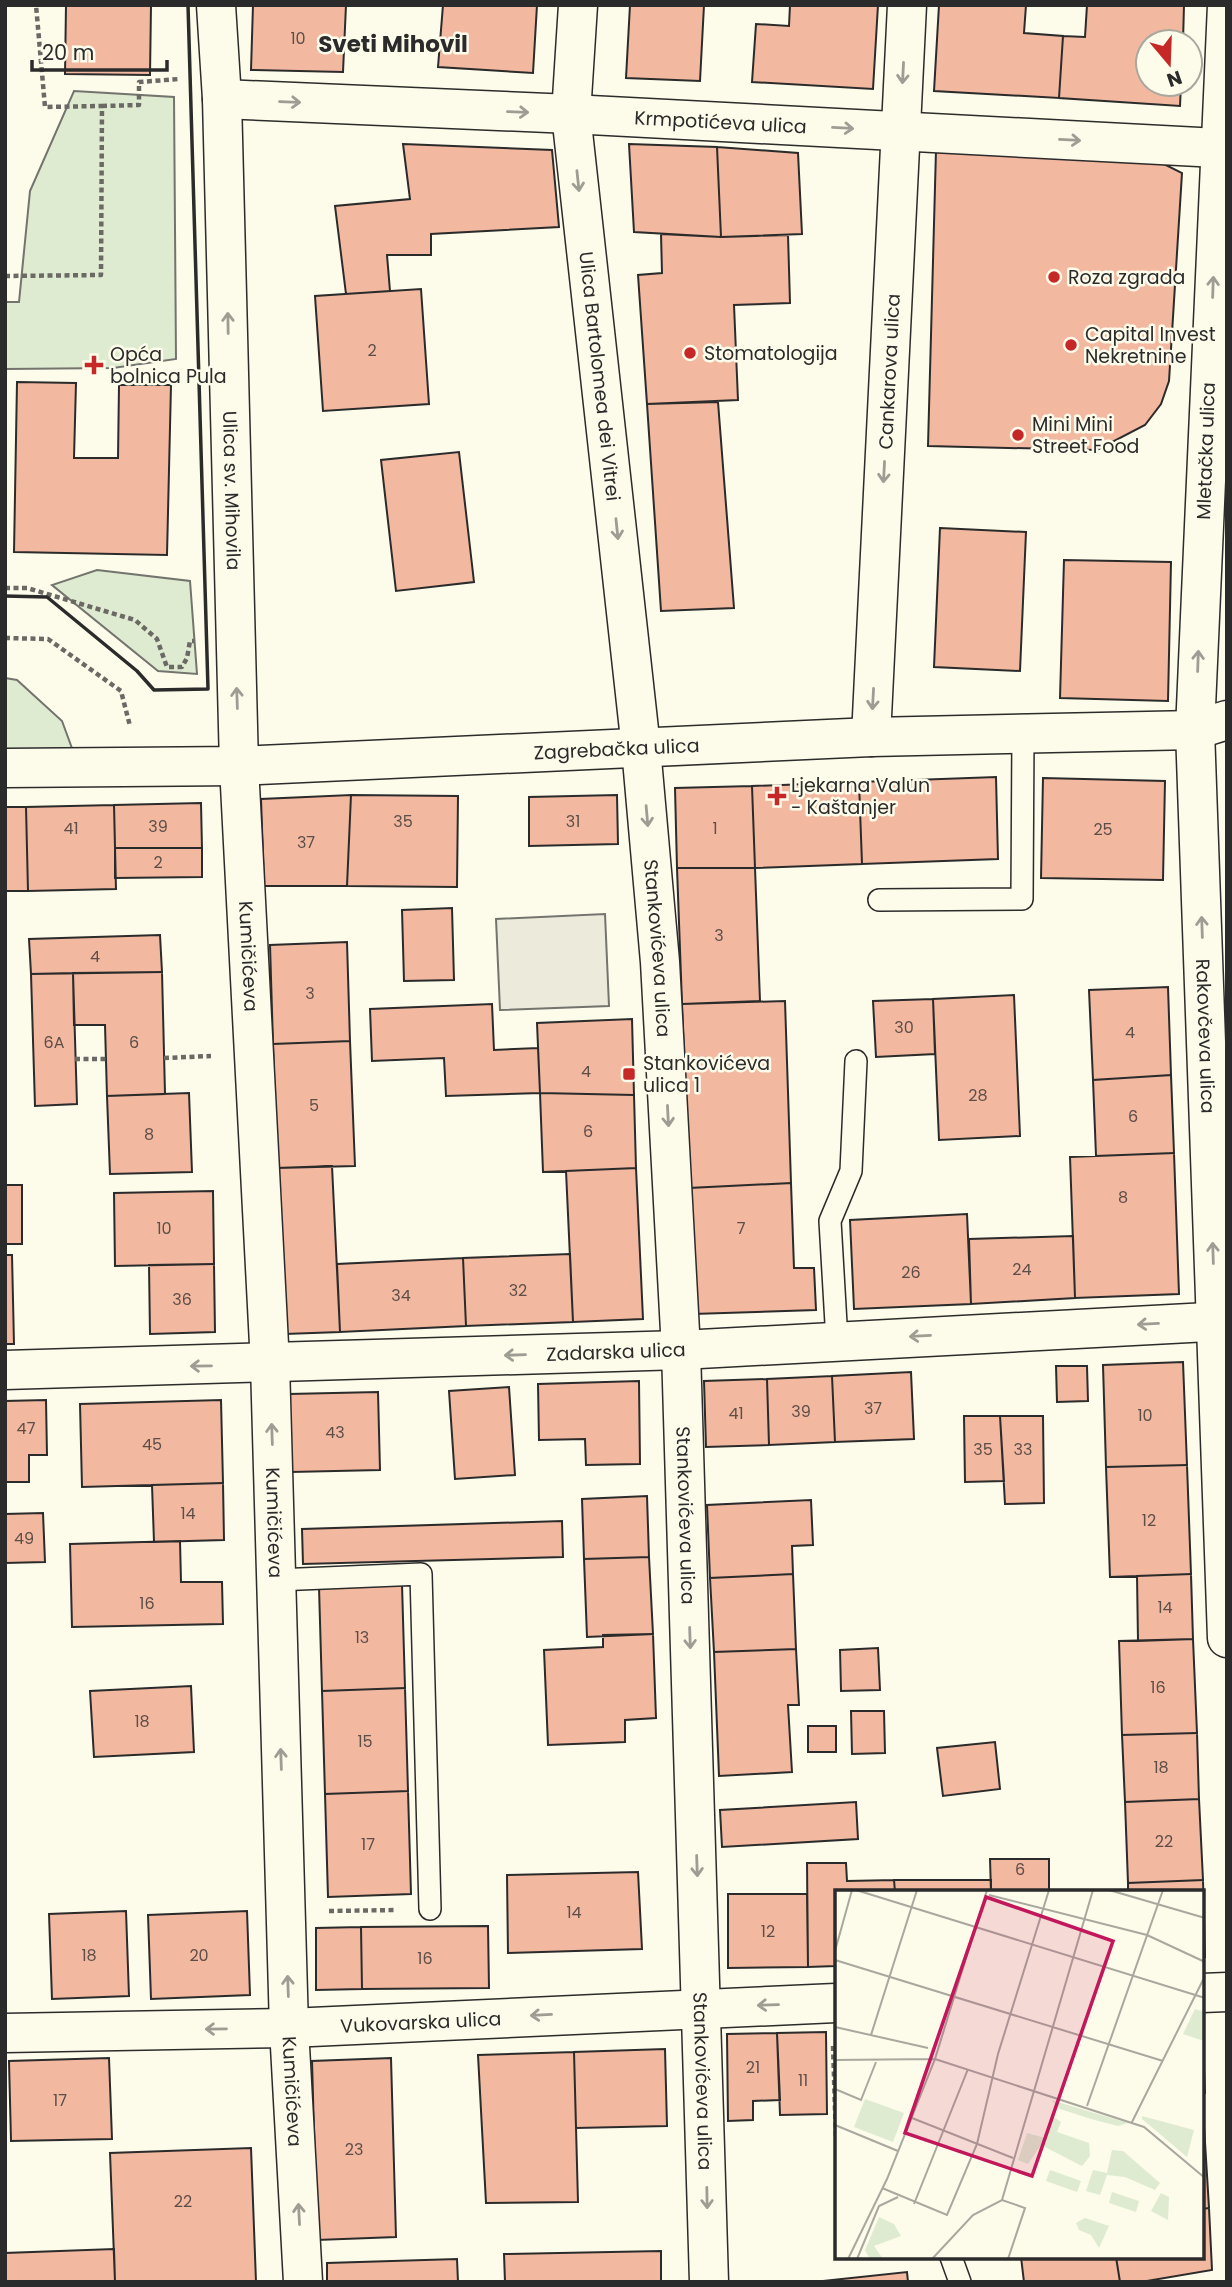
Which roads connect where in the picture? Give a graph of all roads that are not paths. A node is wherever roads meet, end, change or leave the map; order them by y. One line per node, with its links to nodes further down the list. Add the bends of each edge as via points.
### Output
1 (216, 5): 5 (street, Ulica sv. Mihovila)
2 (578, 5): 6 (street, Ulica Bartolomea dei Vitrei)
3 (907, 5): 7 (street, Cankarova ulica, one-way to 7)
4 (1227, 5): 8 (street, Mletačka ulica)
5 (222, 99): 6 (street, Krmpotićeva ulica, one-way to 6); 13 (street, Ulica sv. Mihovila, one-way to 5)
6 (571, 114): 7 (street, Krmpotićeva ulica, one-way to 7); 12 (street, Ulica Bartolomea dei Vitrei, one-way to 12)
7 (900, 131): 8 (street, Krmpotićeva ulica, one-way to 8); 11 (street, Cankarova ulica, one-way to 11)
8 (1218, 148): 9 (street, Mletačka ulica, one-way to 8)
9 (1211, 724): 10 (street, Zagrebačka ulica); 17 (street, Rakovčeva ulica, one-way to 9)
10 (1023, 733): 11 (street, Zagrebačka ulica); 15 (lane, via 1022,898)
11 (871, 737): 12 (street, Zagrebačka ulica)
12 (640, 748): 13 (street, Zagrebačka ulica); 19 (street, Stankovićeva ulica, one-way to 19, via 660,962)
13 (239, 766): 14 (street, Zagrebačka ulica); 20 (street, Kumičićeva)
14 (5, 768)
15 (879, 900)
16 (856, 1061): 18 (lane, via 851,1171 830,1221)
17 (1221, 1321): 18 (street, Zadarska ulica, one-way to 18); 22 (street, Rakovčeva ulica)
18 (837, 1341): 19 (street, Zadarska ulica)
19 (681, 1350): 20 (street, Zadarska ulica, one-way to 20); 29 (street, Stankovićeva ulica, one-way to 29)
20 (270, 1364): 21 (street, Zadarska ulica, one-way to 21); 23 (street, Kumičićeva, one-way to 20)
21 (5, 1370)
22 (1226, 1568): 24 (street, Rakovčeva ulica)
23 (276, 1580): 25 (lane, via 421,1574); 30 (street, Kumičićeva, one-way to 23)
24 (1227, 1638)
25 (430, 1909)
26 (1227, 1992): 27 (street)
27 (1204, 1993)
28 (834, 2003): 29 (street, Vukovarska ulica, one-way to 29)
29 (702, 2007): 30 (street, Vukovarska ulica, one-way to 30); 34 (street, Stankovićeva ulica, one-way to 34)
30 (289, 2028): 31 (street, Vukovarska ulica, one-way to 31); 33 (street, Kumičićeva, one-way to 30)
31 (5, 2033)
32 (952, 2259): 35 (lane)
33 (303, 2282)
34 (709, 2282)
35 (960, 2282)

